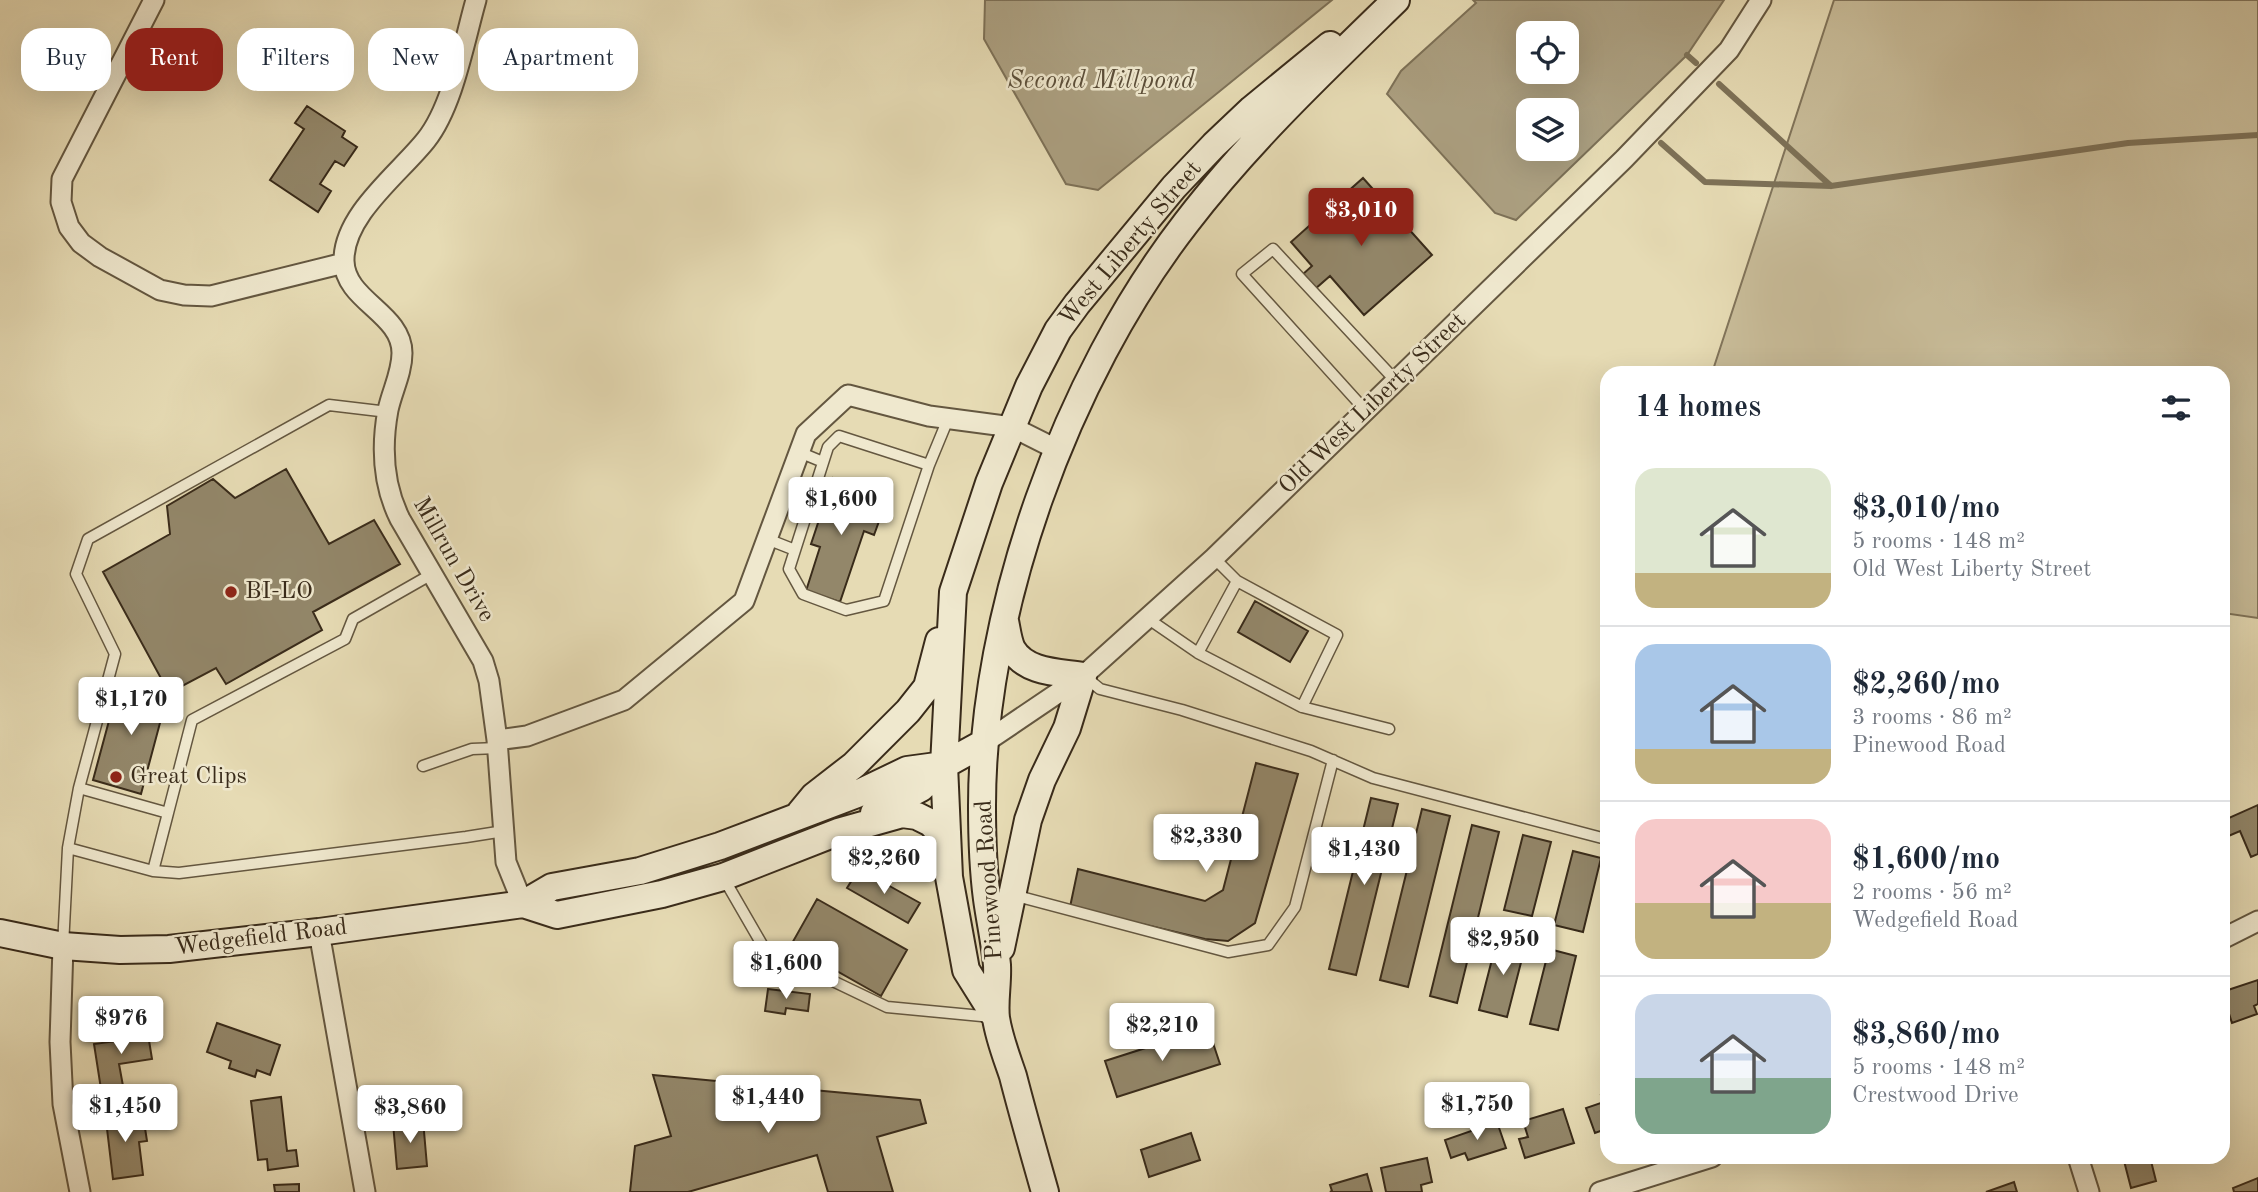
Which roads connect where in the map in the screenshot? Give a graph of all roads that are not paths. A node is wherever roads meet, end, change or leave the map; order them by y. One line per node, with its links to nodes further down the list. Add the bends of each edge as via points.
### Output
1 (154, 0): 6 (street, via 62,179 61,202 69,227 100,257 160,290 184,295 211,296)
2 (477, 0): 6 (street, via 442,116 366,207 346,246)
3 (1391, 0): 11 (main road, West Liberty Street, via 1252,109 1174,187 1058,330)
4 (1396, 0): 12 (main road, West Liberty Street, via 1249,148 1186,223 1105,348)
5 (1761, 0): 7 (street, Old West Liberty Street, via 1716,64)
6 (344, 263): 9 (street, Millrun Drive, via 359,294 386,318 402,349)
7 (1396, 381): 8 (street, Old West Liberty Street); 8 (lane, via 1273,249 1242,274)
8 (1366, 411): 18 (street, Old West Liberty Street)
9 (388, 412): 19 (street, Millrun Drive, via 384,478 389,498); 33 (lane, via 329,405 88,539 76,574 115,654)
10 (948, 419): 11 (street); 13 (street, via 848,395 806,434); 15 (lane)
11 (1012, 427): 12 (street); 21 (main road, West Liberty Street)
12 (1058, 450): 23 (main road, West Liberty Street)
13 (799, 452): 14 (lane); 16 (street)
14 (823, 462): 15 (lane, via 828,447 839,436); 17 (lane)
15 (929, 465): 17 (lane, via 884,601 846,610 803,594 789,569)
16 (767, 539): 17 (lane); 29 (street, via 744,601 624,700)
17 (795, 550)
18 (1214, 558): 20 (lane); 22 (street, Old West Liberty Street)
19 (432, 574): 29 (street, Millrun Drive, via 483,661); 34 (lane, via 353,619 345,639 192,720)
20 (1237, 581): 24 (lane); 26 (lane, via 1336,635)
21 (953, 592): 31 (main road, West Liberty Street); 35 (main road, via 927,687 889,732 814,796)
22 (1147, 618): 24 (lane); 25 (street, Old West Liberty Street)
23 (1004, 620): 25 (main road, via 1012,648 1023,660 1042,670); 28 (main road, West Liberty Street)
24 (1198, 653): 26 (lane)
25 (1083, 676): 28 (street, Old West Liberty Street); 30 (lane, via 1100,689 1182,709); 43 (main road, via 1068,728 1028,820)
26 (1302, 707): 27 (lane)
27 (1388, 729)
28 (984, 743): 31 (main road, Old West Liberty Street); 50 (main road, Pinewood Road, via 987,896)
29 (498, 744): 32 (lane); 36 (street, Millrun Drive)
30 (1333, 760): 38 (lane, via 1373,778); 43 (lane, via 1295,907 1268,944 1228,951)
31 (944, 765): 35 (main road, Wedgefield Road, via 907,770); 37 (main road, via 920,788); 42 (main road, Pinewood Road)
32 (423, 766)
33 (79, 788): 34 (lane); 39 (lane)
34 (168, 813): 40 (lane)
35 (796, 818): 44 (main road, Wedgefield Road, via 640,871 552,887)
36 (504, 831): 40 (lane, via 179,873); 44 (street, Millrun Drive, via 506,862)
37 (838, 832): 41 (main road, Wedgefield Road); 42 (main road, via 902,814 917,816 939,832)
38 (1600, 837)
39 (68, 848): 40 (lane); 49 (lane)
40 (153, 871)
41 (723, 877): 44 (main road, Wedgefield Road, via 557,915); 51 (lane, via 764,948 887,1007)
42 (949, 877): 51 (main road, Pinewood Road, via 966,970)
43 (1012, 895): 50 (main road)
44 (523, 904): 46 (main road, Wedgefield Road)
45 (2258, 921): 48 (street)
46 (319, 932): 49 (main road, Wedgefield Road, via 169,949); 55 (street)
47 (0, 933): 49 (main road, Wedgefield Road)
48 (2230, 935)
49 (63, 946): 54 (street, via 63,1104)
50 (997, 967): 51 (main road, Pinewood Road)
51 (996, 1018): 56 (main road, Pinewood Road)
52 (1690, 1164): 57 (street)
53 (2080, 1164): 58 (street)
54 (80, 1192)
55 (365, 1192)
56 (1045, 1192)
57 (1600, 1192)
58 (2089, 1192)

